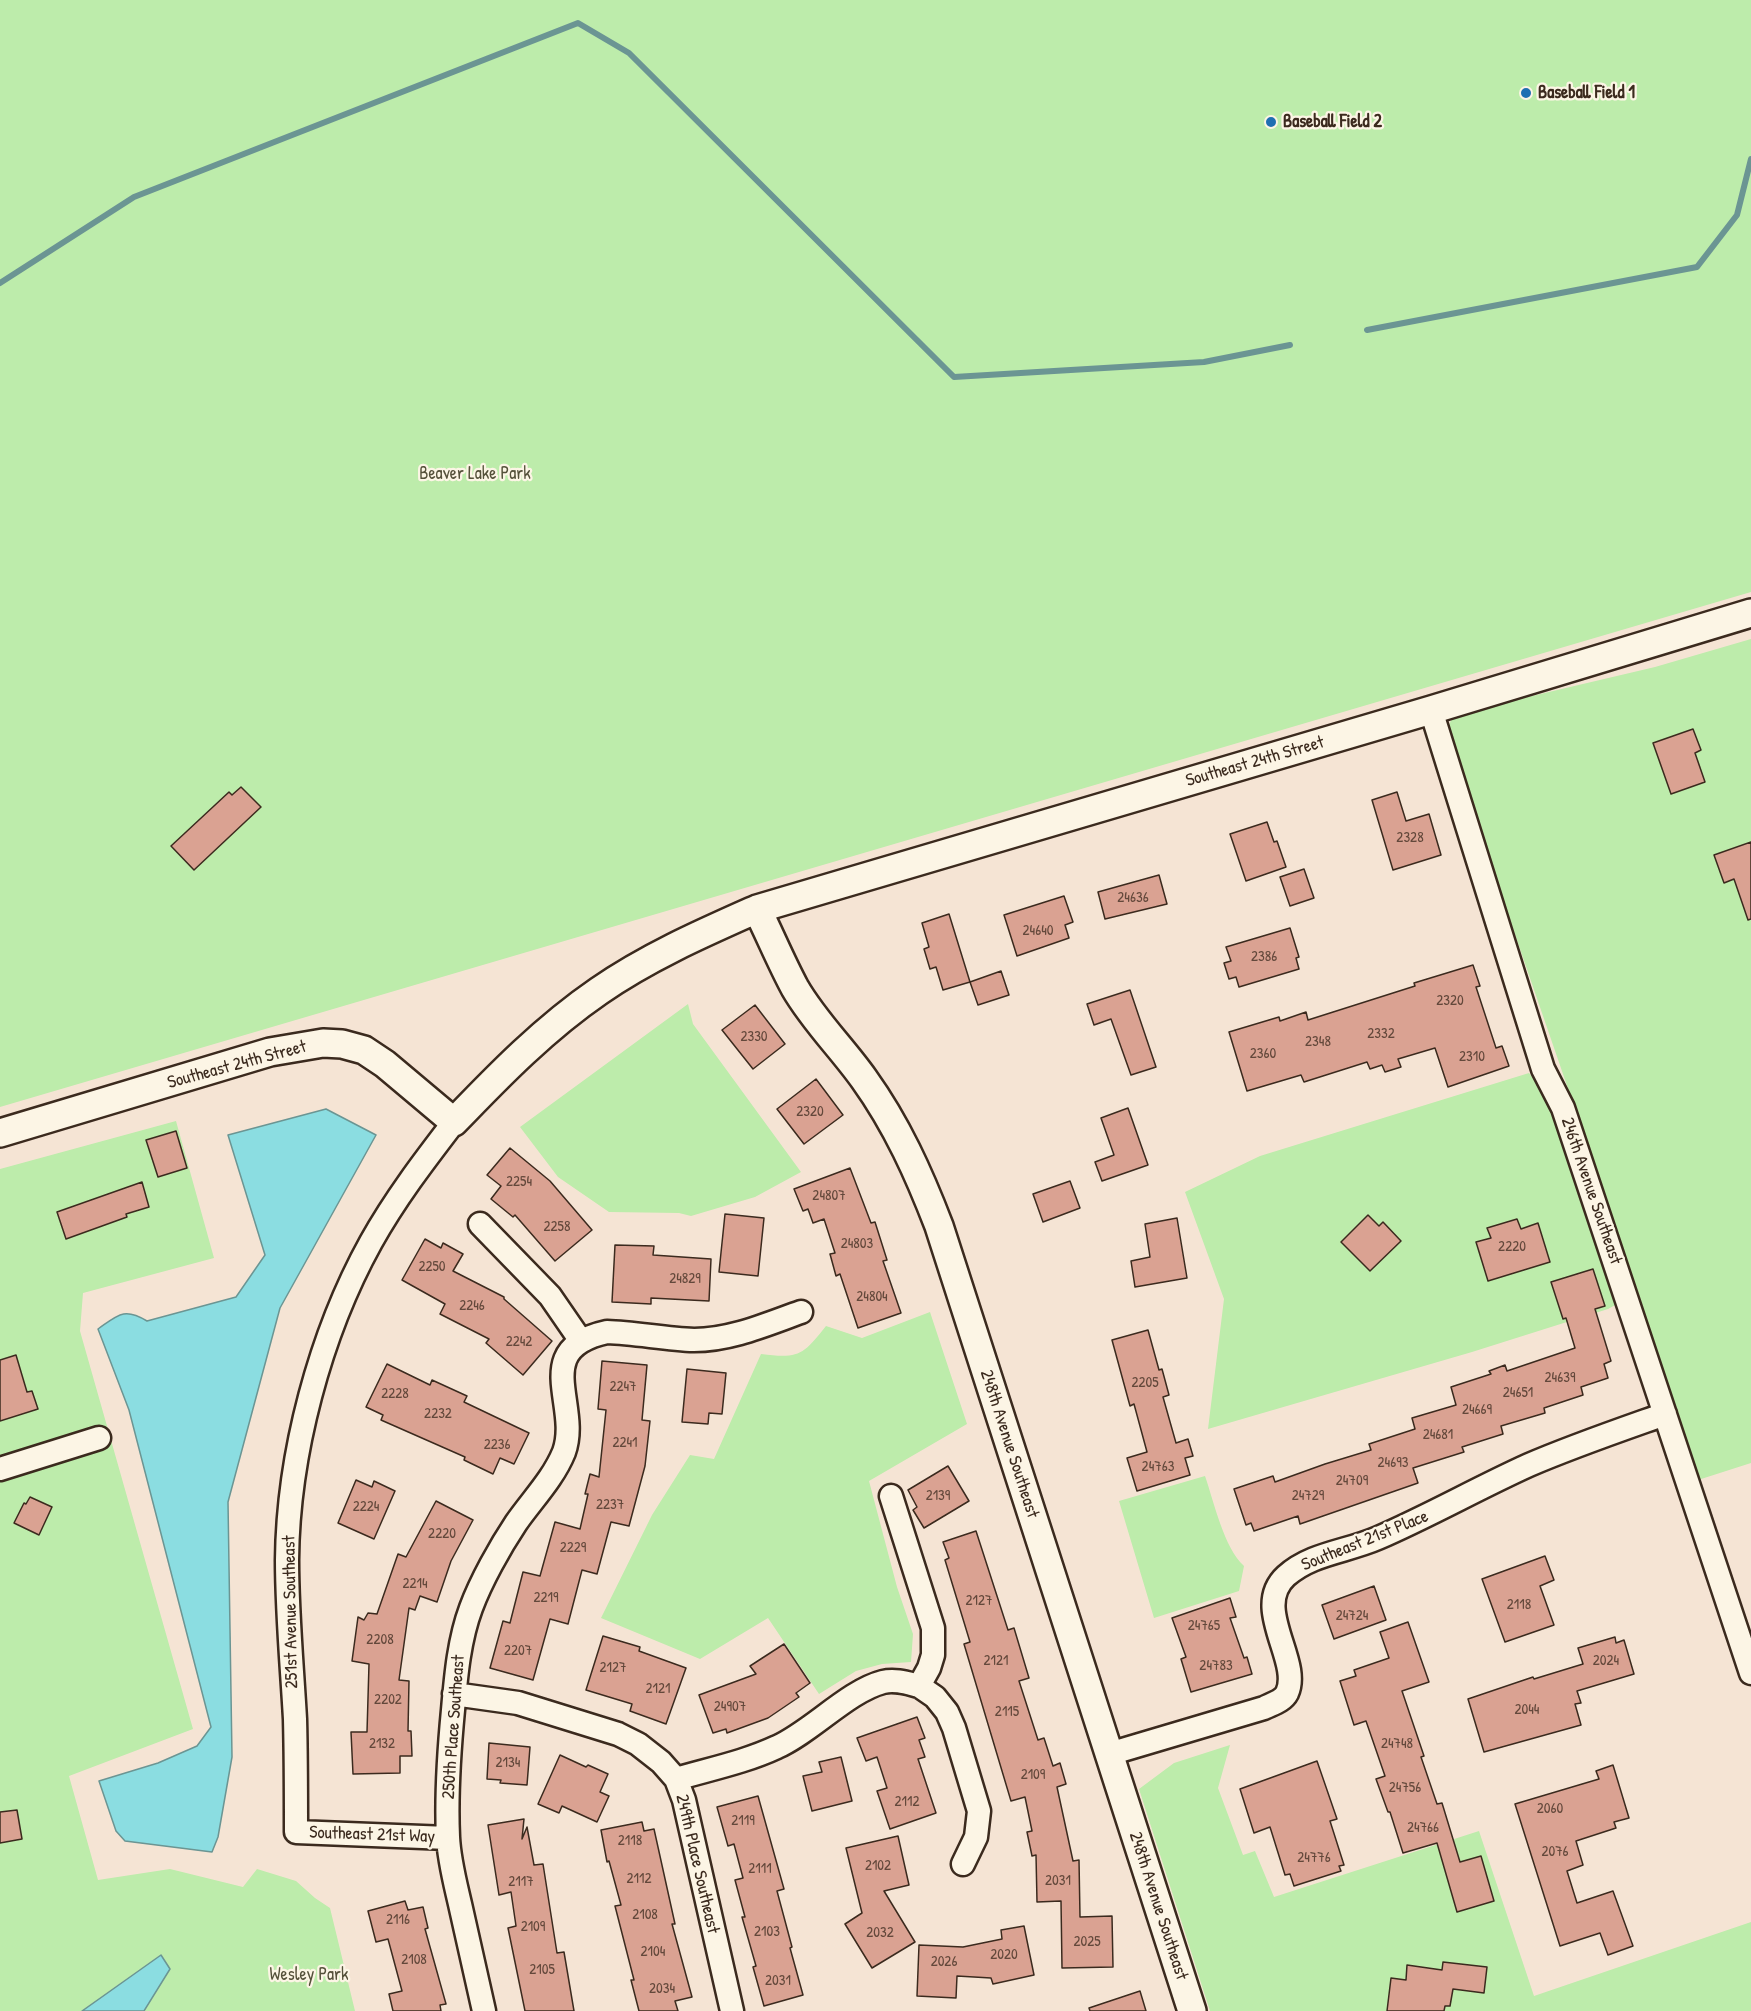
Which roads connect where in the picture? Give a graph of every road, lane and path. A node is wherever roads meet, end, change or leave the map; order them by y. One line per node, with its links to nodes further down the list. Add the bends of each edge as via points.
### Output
1 (1751, 613): 2 (street, Southeast 24th Street)
2 (1431, 710): 3 (street, Southeast 24th Street); 9 (street, 246th Avenue Southeast, via 1544,1069 1563,1108)
3 (757, 909): 4 (street, 251st Avenue Southeast, via 691,938 599,991 506,1068); 16 (street, 248th Avenue Southeast, via 795,988 885,1110 919,1176)
4 (454, 1122): 5 (street, Southeast 24th Street, via 364,1050 323,1043 270,1052); 18 (street, 251st Avenue Southeast, via 408,1182 371,1243 338,1313 303,1421 287,1558)
5 (0, 1133)
6 (480, 1224): 8 (street, via 550,1296)
7 (801, 1312): 8 (street, via 718,1338 695,1340 607,1332)
8 (581, 1341): 15 (street, 250th Place Southeast, via 563,1365 565,1448 556,1469 515,1525 471,1608 459,1650)
9 (1665, 1414): 13 (street, 246th Avenue Southeast); 16 (street, Southeast 21st Place, via 1529,1466 1374,1540 1299,1565 1278,1585 1273,1604 1290,1683 1283,1698 1264,1708)
10 (99, 1438): 11 (street)
11 (0, 1469)
12 (891, 1496): 14 (street, via 933,1628 933,1655)
13 (1751, 1673)
14 (919, 1686): 17 (street, via 883,1682 863,1690 778,1747); 20 (street, via 947,1712 979,1811 976,1837)
15 (454, 1694): 17 (street, 249th Place Southeast, via 518,1703 618,1734 661,1762); 19 (street, 250th Place Southeast)
16 (1109, 1754): 23 (street, 248th Avenue Southeast)
17 (676, 1779): 22 (street, 249th Place Southeast)
18 (296, 1832): 19 (street, Southeast 21st Way)
19 (448, 1838): 21 (street, 250th Place Southeast)
20 (963, 1864)
21 (484, 2011)
22 (732, 2011)
23 (1192, 2011)

